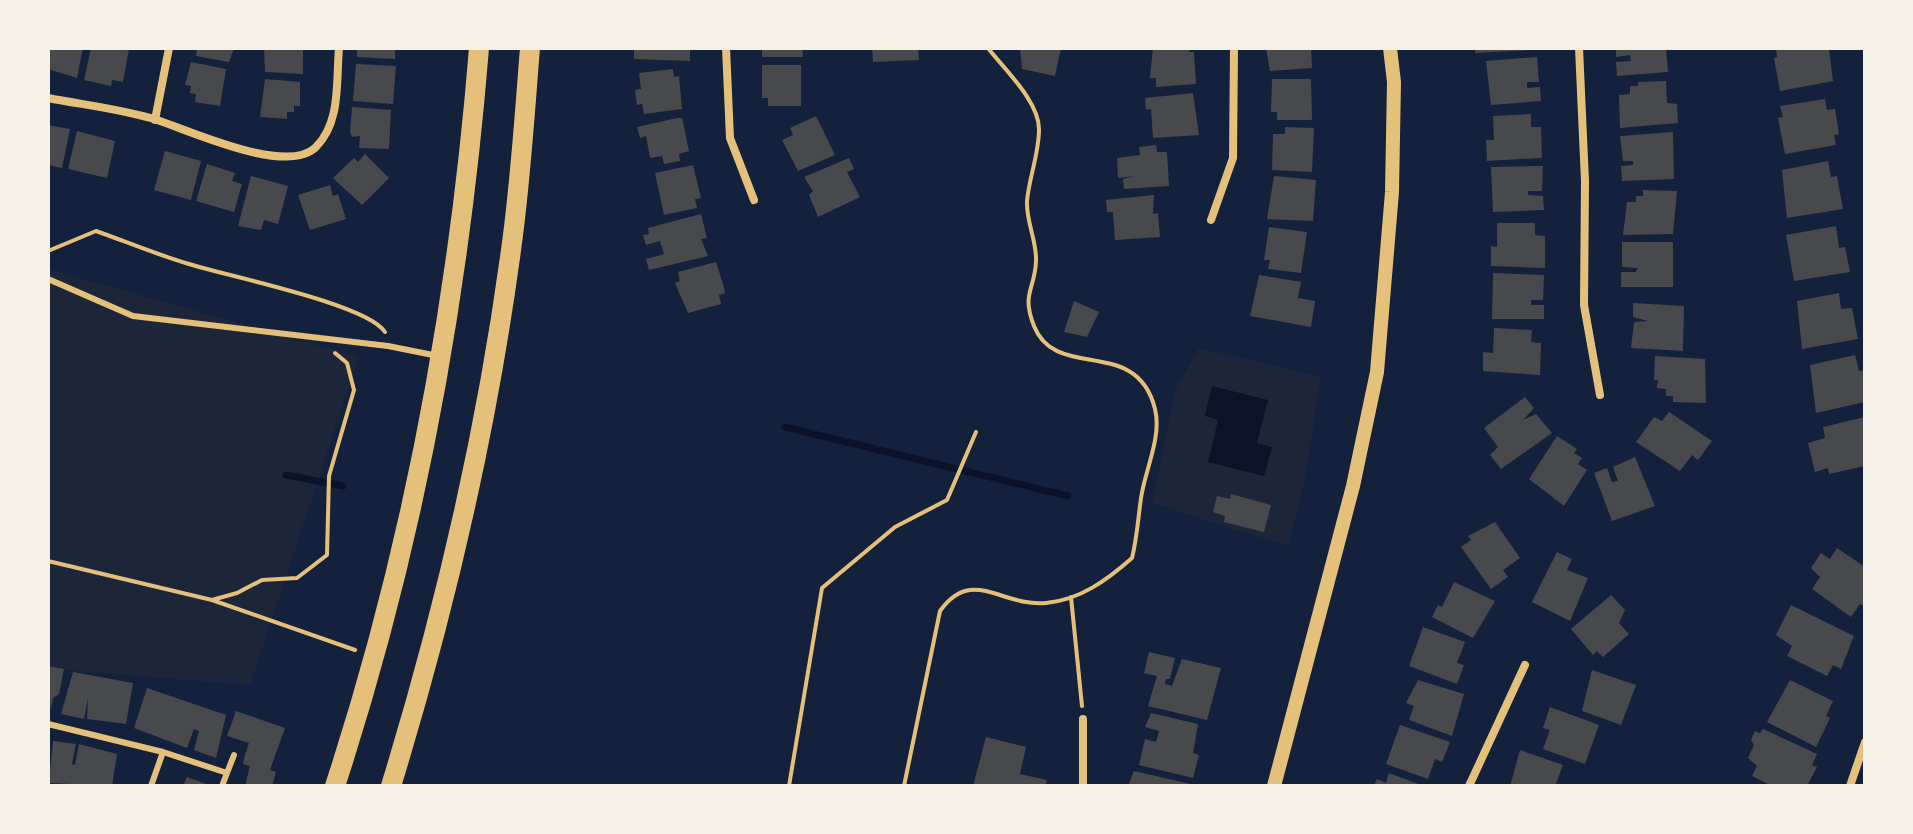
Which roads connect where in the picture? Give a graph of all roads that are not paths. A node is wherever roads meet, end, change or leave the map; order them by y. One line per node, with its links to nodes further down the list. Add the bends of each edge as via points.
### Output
1 (169, 48): 10 (street)
2 (339, 48): 10 (street, via 333,124 314,150 289,158 217,143)
3 (479, 48): 14 (main road, via 461,239)
4 (530, 48): 26 (main road, via 513,235 489,381 459,529)
5 (726, 48): 11 (street, via 730,138)
6 (1234, 48): 12 (street, via 1233,158)
7 (1390, 48): 28 (street, via 1392,192 1377,372 1353,486)
8 (1579, 48): 15 (street, via 1584,305)
9 (48, 98): 10 (street)
10 (155, 120)
11 (754, 200)
12 (1211, 220)
13 (48, 279): 14 (lane, via 133,316)
14 (439, 356): 25 (main road, via 415,496)
15 (1600, 395)
16 (1525, 665): 29 (street)
17 (1083, 719): 27 (street)
18 (48, 724): 20 (lane)
19 (1865, 742): 30 (street)
20 (163, 752): 22 (lane); 23 (lane)
21 (234, 755): 22 (lane)
22 (227, 773): 24 (lane)
23 (151, 786)
24 (222, 786)
25 (335, 786)
26 (391, 786)
27 (1083, 786)
28 (1274, 786)
29 (1469, 786)
30 (1850, 786)

